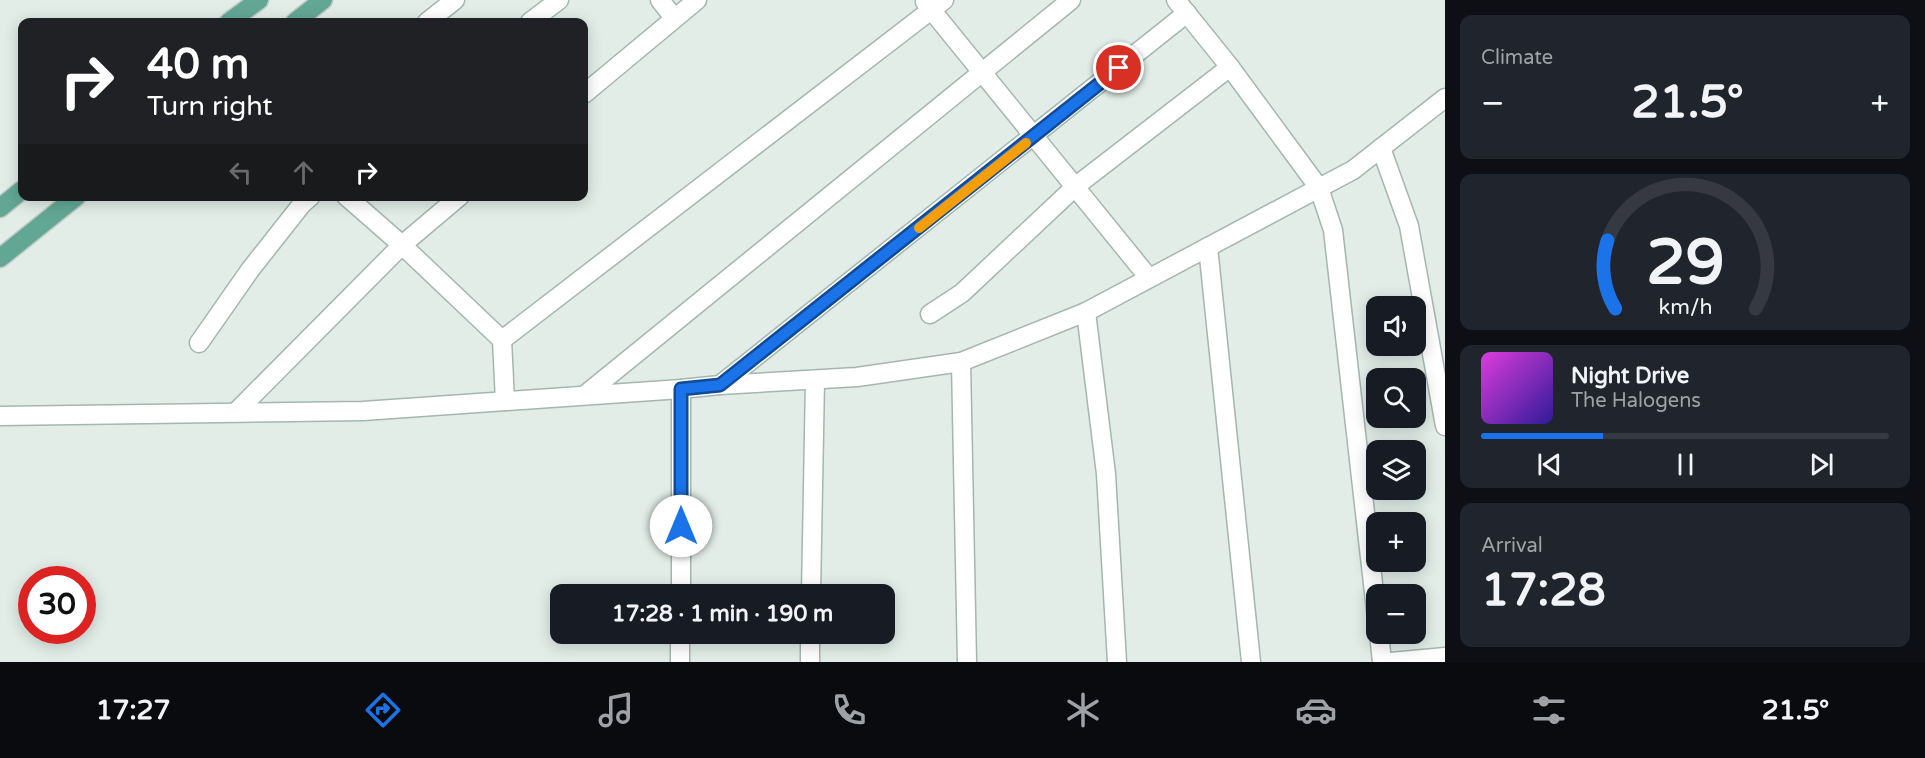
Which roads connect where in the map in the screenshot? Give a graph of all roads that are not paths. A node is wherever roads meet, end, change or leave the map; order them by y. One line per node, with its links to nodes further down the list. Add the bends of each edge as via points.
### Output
1 (259, 0): 10 (main road)
2 (323, 0): 11 (main road)
3 (455, 0): 12 (street)
4 (559, 0): 13 (street)
5 (660, 0): 14 (street)
6 (697, 0): 14 (street)
7 (1071, 0): 16 (street)
8 (933, 3): 16 (street); 35 (street)
9 (1181, 7): 15 (street); 19 (street)
10 (234, 18)
11 (300, 18)
12 (432, 18)
13 (535, 18)
14 (674, 18): 17 (street)
15 (1230, 67): 21 (street); 22 (street)
16 (982, 71): 19 (street); 41 (street)
17 (588, 91)
18 (1444, 100): 20 (street)
19 (1035, 136): 21 (street); 39 (street)
20 (1381, 148): 22 (street, via 1353,170); 45 (street, via 1409,226)
21 (1076, 186): 32 (street); 34 (street, via 980,278)
22 (1319, 188): 30 (street); 48 (street, via 1333,230)
23 (18, 193): 28 (main road)
24 (71, 201): 31 (main road)
25 (305, 201): 36 (street)
26 (352, 201): 29 (street)
27 (454, 201): 29 (street)
28 (0, 208)
29 (402, 245): 35 (street); 43 (street)
30 (1208, 248): 32 (street); 57 (street)
31 (0, 258)
32 (1149, 278): 33 (street)
33 (1086, 312): 37 (street); 56 (street, via 1106,474)
34 (930, 314)
35 (502, 340): 42 (street)
36 (199, 343)
37 (961, 362): 38 (street); 55 (street)
38 (815, 380): 39 (street); 47 (street)
39 (720, 385): 40 (street)
40 (681, 389): 41 (street); 46 (street)
41 (585, 395): 42 (street)
42 (506, 401): 43 (street, via 363,411)
43 (236, 411): 44 (street)
44 (0, 416)
45 (1445, 426)
46 (681, 584)
47 (811, 584)
48 (1373, 584)
49 (680, 644): 53 (street)
50 (810, 644): 54 (street)
51 (1380, 644): 58 (street)
52 (1445, 657): 59 (street)
53 (680, 662)
54 (810, 662)
55 (967, 662)
56 (1118, 662)
57 (1251, 662)
58 (1382, 662)
59 (1391, 662)

